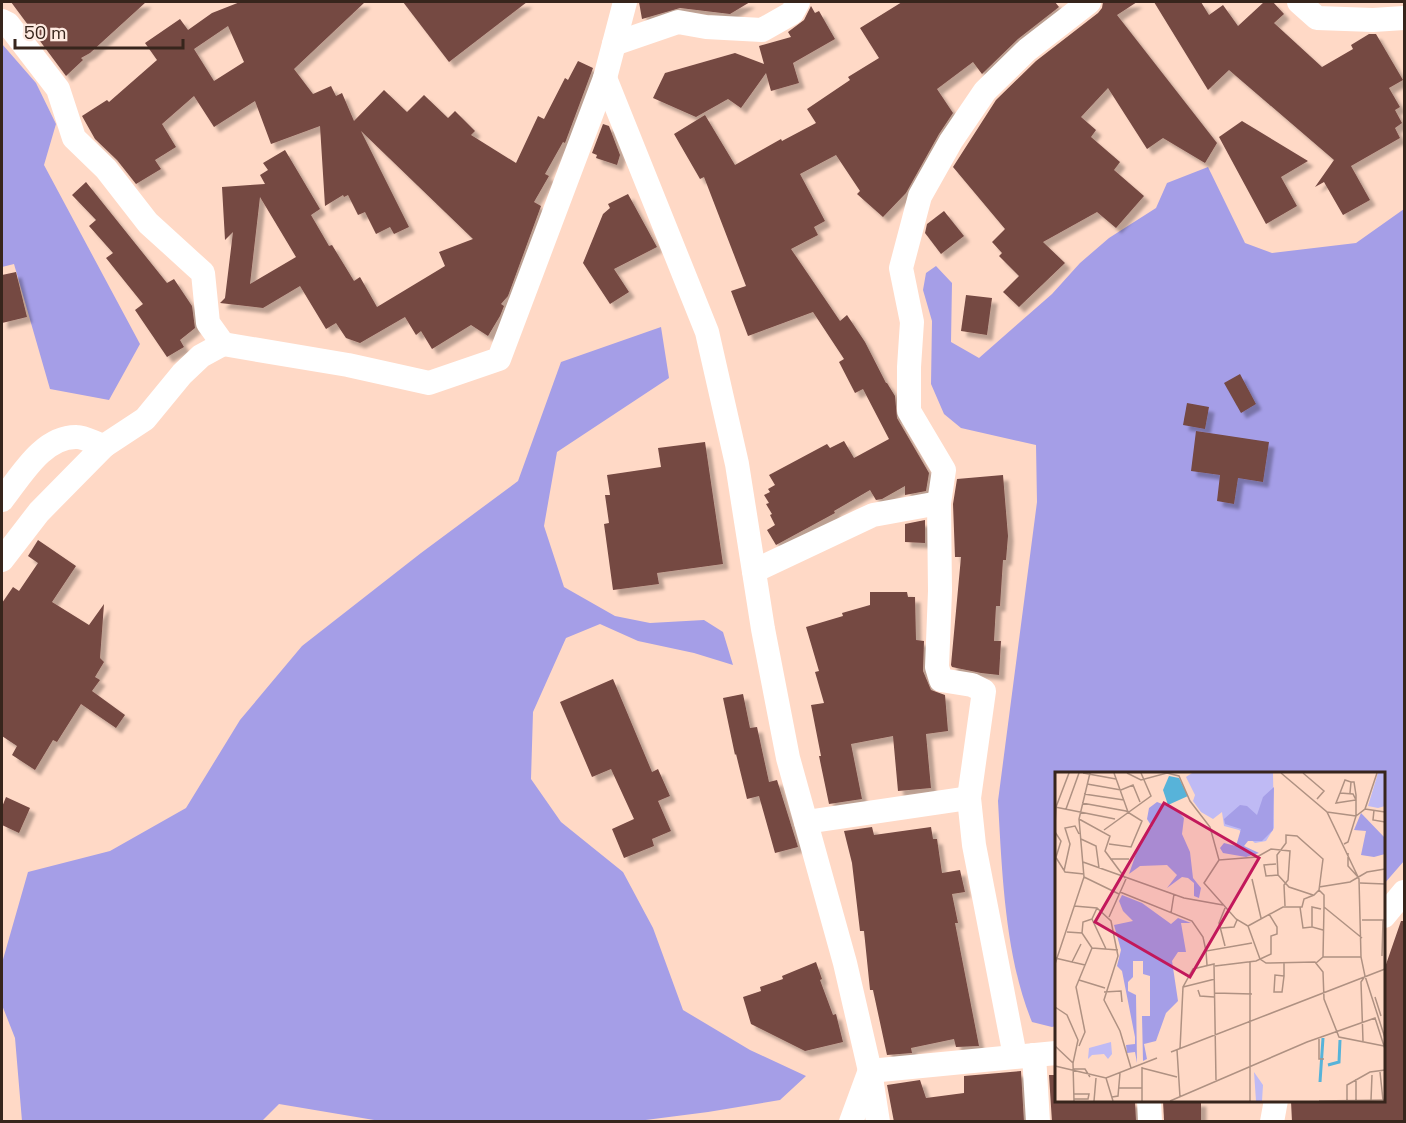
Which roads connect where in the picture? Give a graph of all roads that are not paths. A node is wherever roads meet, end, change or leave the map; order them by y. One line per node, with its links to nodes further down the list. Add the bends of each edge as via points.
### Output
1 (625, 2): 7 (street)
2 (798, 2): 7 (street, via 792,13 762,30 678,22)
3 (1089, 2): 12 (street, via 1027,50 985,91 920,196 901,268 912,322 909,411 944,470)
4 (1299, 2): 5 (street, via 1317,18)
5 (1404, 18)
6 (2, 21): 9 (street, via 58,90 74,138 106,169 148,222 203,273 208,323)
7 (614, 44): 8 (street)
8 (605, 78): 9 (street, via 500,359 429,383); 14 (street, via 707,332 737,464)
9 (223, 344): 10 (street, via 201,356 182,374 145,419)
10 (104, 446): 11 (street, via 78,437 52,442); 13 (street, via 39,512)
11 (2, 500)
12 (939, 503): 14 (street, via 873,515); 15 (street, via 937,667 942,680 984,691)
13 (2, 560)
14 (754, 571): 16 (street, via 788,758)
15 (969, 798): 16 (street); 19 (street, via 974,845)
16 (806, 822): 20 (street)
17 (1404, 892): 18 (street)
18 (1385, 914)
19 (1035, 1055): 20 (street); 25 (street)
20 (870, 1071): 23 (street); 24 (street)
21 (1149, 1102): 26 (street)
22 (1276, 1102): 27 (street)
23 (851, 1122)
24 (878, 1122)
25 (1038, 1122)
26 (1150, 1122)
27 (1272, 1122)

